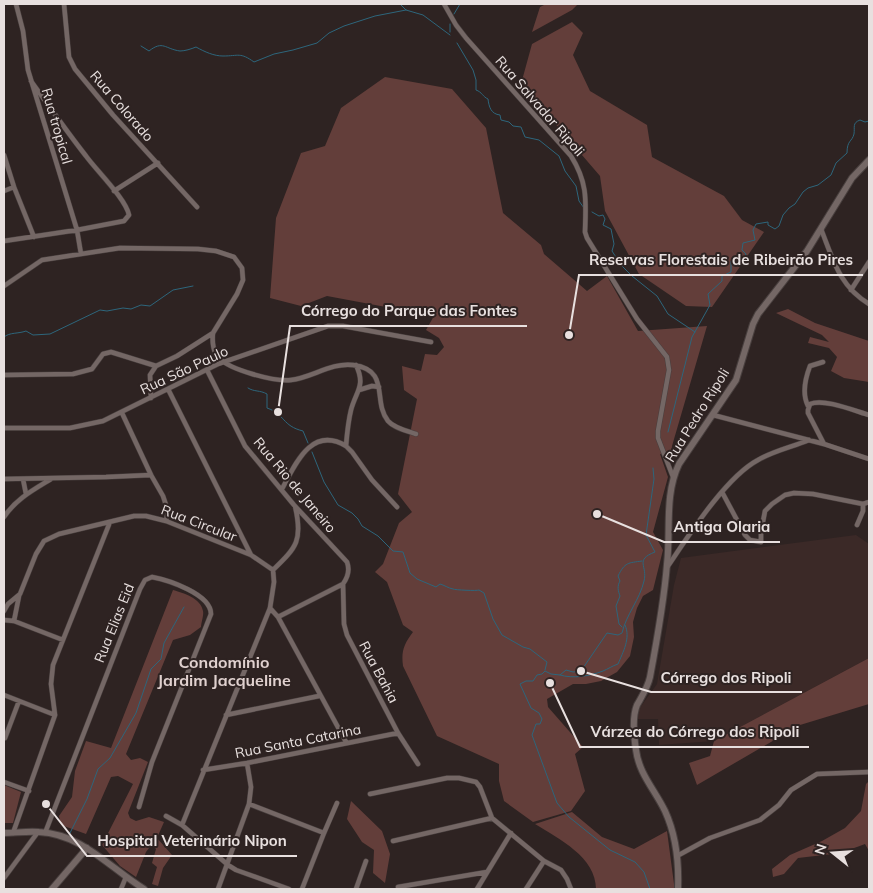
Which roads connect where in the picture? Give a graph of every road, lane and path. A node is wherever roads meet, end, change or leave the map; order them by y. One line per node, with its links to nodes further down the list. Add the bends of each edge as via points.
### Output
1 (16, 4): 4 (street, Rua tropical)
2 (64, 4): 7 (street, Rua Colorado, via 69,57 75,69 112,115)
3 (444, 4): 44 (street, Rua Salvador Ripoli, via 466,38 579,168 586,191 587,238 669,364 658,431)
4 (32, 81): 10 (street); 13 (street, Rua tropical)
5 (4, 155): 8 (street)
6 (869, 160): 12 (street, Rua Pedro Ripoli, via 852,178)
7 (158, 163): 10 (street); 11 (street, Rua Colorado)
8 (14, 187): 9 (street); 14 (street)
9 (4, 191)
10 (114, 191): 13 (street, via 128,212 128,218)
11 (197, 207)
12 (821, 229): 19 (street, via 838,274); 35 (street, Rua Pedro Ripoli, via 794,270 758,314 736,380)
13 (77, 230): 14 (street); 16 (street, Rua tropical)
14 (34, 236): 15 (street)
15 (4, 241)
16 (81, 254): 18 (street, via 38,261); 21 (street, via 155,247 216,251 234,257 242,268 243,280)
17 (869, 262): 19 (street)
18 (4, 286)
19 (851, 290): 20 (street)
20 (869, 304)
21 (213, 333): 23 (street, via 215,352); 26 (street)
22 (431, 342): 23 (street, Rua São Paulo, via 328,326)
23 (224, 362): 25 (street, via 259,376 288,381 341,365); 27 (street, Rua São Paulo)
24 (823, 362): 33 (street, via 810,366 807,374 805,400)
25 (356, 365): 29 (street, via 374,374); 31 (street, via 360,374)
26 (156, 366): 28 (street, via 111,352 103,354 92,369 73,374); 32 (street, via 150,376)
27 (207, 370): 30 (street, Rua São Paulo); 48 (street, Rua Rio de Janeiro, via 245,446)
28 (4, 374)
29 (379, 387): 31 (street); 38 (street, via 388,421)
30 (168, 390): 32 (street, Rua São Paulo); 60 (street)
31 (359, 390): 41 (street, via 351,411)
32 (151, 398): 34 (street, Rua São Paulo)
33 (808, 406): 36 (street, via 816,402); 40 (street, via 808,413)
34 (122, 413): 37 (street, Rua São Paulo, via 70,428); 43 (street)
35 (713, 415): 39 (street); 44 (street, Rua Pedro Ripoli)
36 (869, 415)
37 (4, 428)
38 (416, 434)
39 (809, 440): 40 (street); 49 (street, via 758,460)
40 (824, 444): 42 (street)
41 (346, 446): 48 (street, via 326,440 308,448); 54 (street)
42 (869, 459)
43 (151, 475): 47 (street); 57 (street, via 167,506)
44 (673, 477): 61 (street, Rua Pedro Ripoli)
45 (23, 478): 46 (street); 47 (street); 50 (street)
46 (4, 479)
47 (52, 479): 50 (street)
48 (282, 489): 53 (street, Rua Rio de Janeiro)
49 (722, 492): 52 (street, via 747,538 761,542 765,511 785,495 813,494); 61 (street)
50 (26, 494): 56 (street)
51 (869, 502): 52 (street)
52 (863, 504): 55 (street)
53 (294, 505): 62 (street, via 297,539 291,553); 63 (street, Rua Rio de Janeiro, via 347,562 348,574)
54 (397, 507)
55 (866, 511): 59 (street)
56 (4, 517)
57 (166, 521): 58 (street, Rua Circular, via 141,515); 60 (street, Rua Circular)
58 (110, 522): 64 (street, Rua Circular, via 59,534 44,541); 70 (street)
59 (857, 525)
60 (251, 555): 62 (street, Rua Circular)
61 (667, 567): 99 (street, Rua Pedro Ripoli, via 650,679 636,707 634,728 640,769 665,812)
62 (273, 570): 65 (street)
63 (342, 584): 67 (street); 76 (street, Rua Bahia, via 345,630)
64 (20, 594): 66 (street); 69 (street)
65 (270, 608): 67 (street); 74 (street)
66 (4, 610)
67 (278, 617): 72 (street)
68 (4, 620): 69 (street)
69 (14, 621): 70 (street)
70 (63, 640): 75 (street, via 51,673)
71 (4, 695): 73 (street)
72 (320, 696): 74 (street); 78 (street)
73 (19, 701): 75 (street); 77 (street)
74 (226, 714): 81 (street)
75 (55, 715): 84 (street)
76 (398, 733): 78 (street, Rua Santa Catarina); 80 (street, Rua Bahia)
77 (5, 738)
78 (346, 742): 79 (street, Rua Santa Catarina)
79 (247, 763): 81 (street, Rua Santa Catarina); 87 (street)
80 (418, 764)
81 (203, 770): 91 (street)
82 (869, 772): 99 (street, via 817,774 791,790 760,820 710,838)
83 (4, 782): 84 (street)
84 (29, 791): 94 (street)
85 (370, 794): 90 (street, via 459,778 478,784)
86 (337, 803): 95 (street)
87 (250, 804): 95 (street); 102 (street)
88 (139, 807): 92 (street, Rua Elias Eid, via 152,762 211,614 210,605 196,593 152,577 145,580 140,589)
89 (166, 816): 91 (street)
90 (492, 818): 96 (street); 97 (street)
91 (182, 825): 102 (street)
92 (42, 832): 94 (street); 98 (street); 105 (street)
93 (4, 833): 94 (street)
94 (13, 833)
95 (324, 833): 112 (street)
96 (511, 833): 101 (street); 103 (street)
97 (393, 841)
98 (87, 848): 104 (street); 107 (street)
99 (677, 856): 117 (street, Rua Pedro Ripoli)
100 (366, 861): 113 (street)
101 (544, 861): 115 (street); 116 (street, via 561,870)
102 (228, 865): 110 (street); 111 (street)
103 (487, 872): 106 (street); 114 (street)
104 (126, 877): 108 (street); 109 (street)
105 (4, 878)
106 (398, 887)
107 (52, 889)
108 (120, 889)
109 (144, 889)
110 (218, 889)
111 (289, 889)
112 (302, 889)
113 (356, 889)
114 (477, 889)
115 (526, 889)
116 (571, 889)
117 (678, 889)

